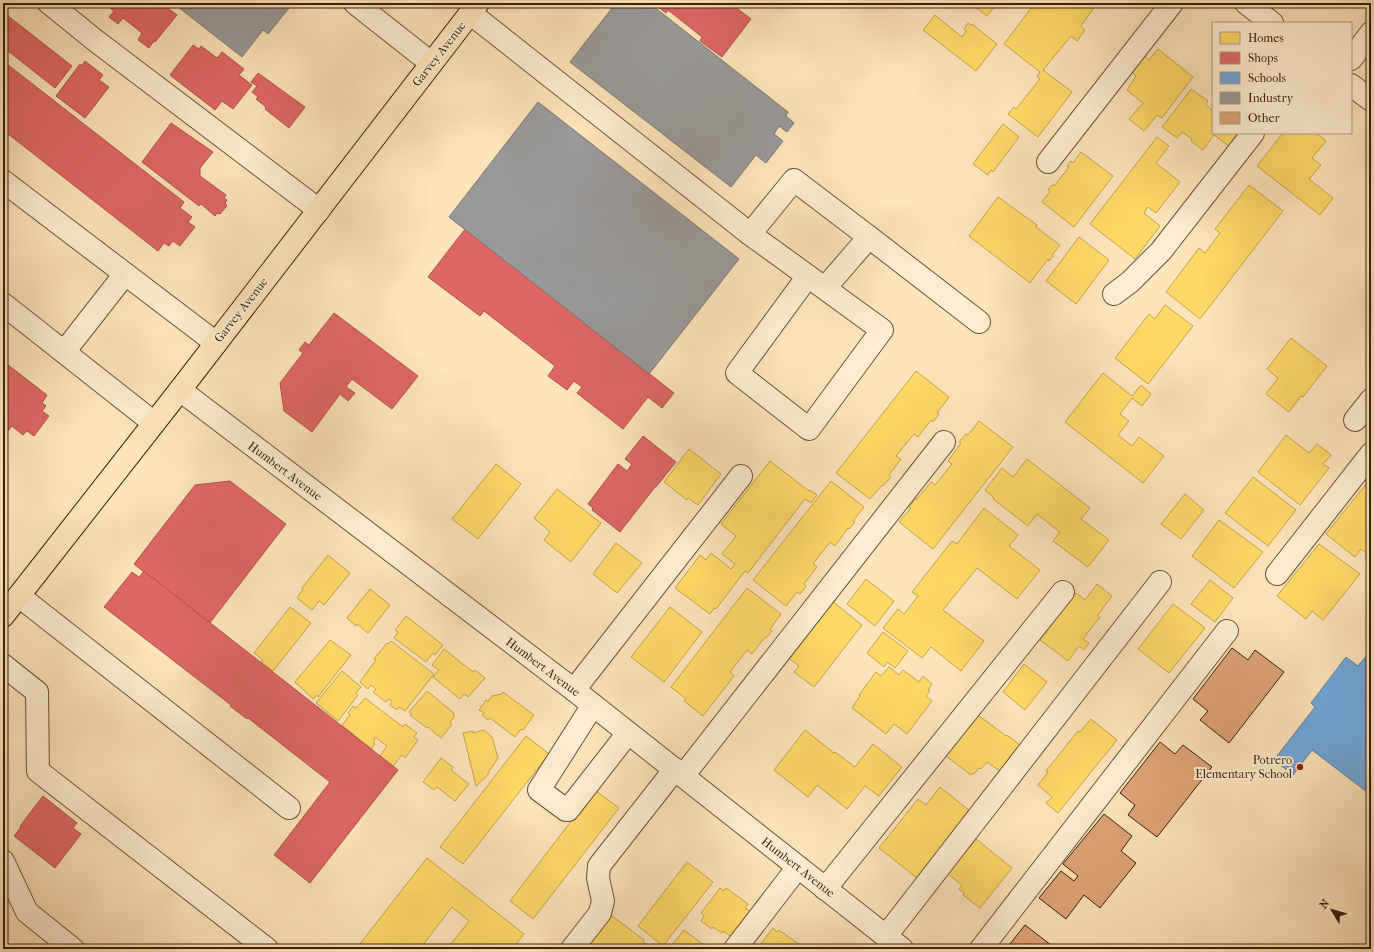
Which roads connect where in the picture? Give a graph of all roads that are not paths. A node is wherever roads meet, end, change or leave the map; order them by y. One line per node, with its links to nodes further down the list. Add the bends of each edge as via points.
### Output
1 (49, 3): 15 (street)
2 (355, 3): 9 (street)
3 (1172, 3): 13 (street)
4 (1246, 3): 6 (street)
5 (474, 8): 9 (main road, Garvey Avenue); 16 (street)
6 (1271, 22)
7 (1371, 34): 8 (street)
8 (1352, 58)
9 (431, 63): 15 (main road, Garvey Avenue)
10 (1352, 86): 11 (street)
11 (1371, 100)
12 (1252, 134): 20 (street, via 1161,251)
13 (1048, 162)
14 (3, 181): 18 (street)
15 (319, 210): 23 (main road, Garvey Avenue)
16 (750, 234): 17 (street, via 794,180); 19 (street)
17 (870, 237): 19 (street); 22 (street)
18 (125, 274): 23 (street); 24 (street)
19 (816, 282): 19 (street, via 882,330 809,429 737,373)
20 (1114, 294)
21 (3, 304): 24 (street)
22 (979, 322)
23 (216, 343): 25 (main road, Garvey Avenue)
24 (64, 352): 28 (street)
25 (180, 390): 28 (main road, Garvey Avenue); 39 (street, Humbert Avenue)
26 (1371, 400): 27 (street)
27 (1355, 420)
28 (154, 423): 35 (main road, Garvey Avenue)
29 (944, 442): 42 (street)
30 (1371, 454): 32 (street)
31 (741, 476): 39 (street)
32 (1277, 574)
33 (1160, 582): 47 (street)
34 (1063, 592): 46 (street)
35 (19, 596): 36 (main road, Garvey Avenue); 43 (street)
36 (3, 616)
37 (1227, 631): 52 (street)
38 (3, 665): 49 (street, via 38,692 38,771)
39 (574, 690): 40 (street, Humbert Avenue)
40 (593, 705): 41 (street, Humbert Avenue); 41 (street, via 539,790 568,810)
41 (628, 733): 42 (street, Humbert Avenue)
42 (679, 773): 45 (street, Humbert Avenue); 50 (street, via 598,866 603,901 600,913)
43 (289, 808)
44 (3, 861): 48 (street, via 27,912)
45 (798, 867): 46 (street, Humbert Avenue); 51 (street)
46 (825, 889): 47 (street, Humbert Avenue)
47 (894, 943)
48 (73, 949)
49 (267, 949)
50 (572, 949)
51 (735, 949)
52 (981, 949)

